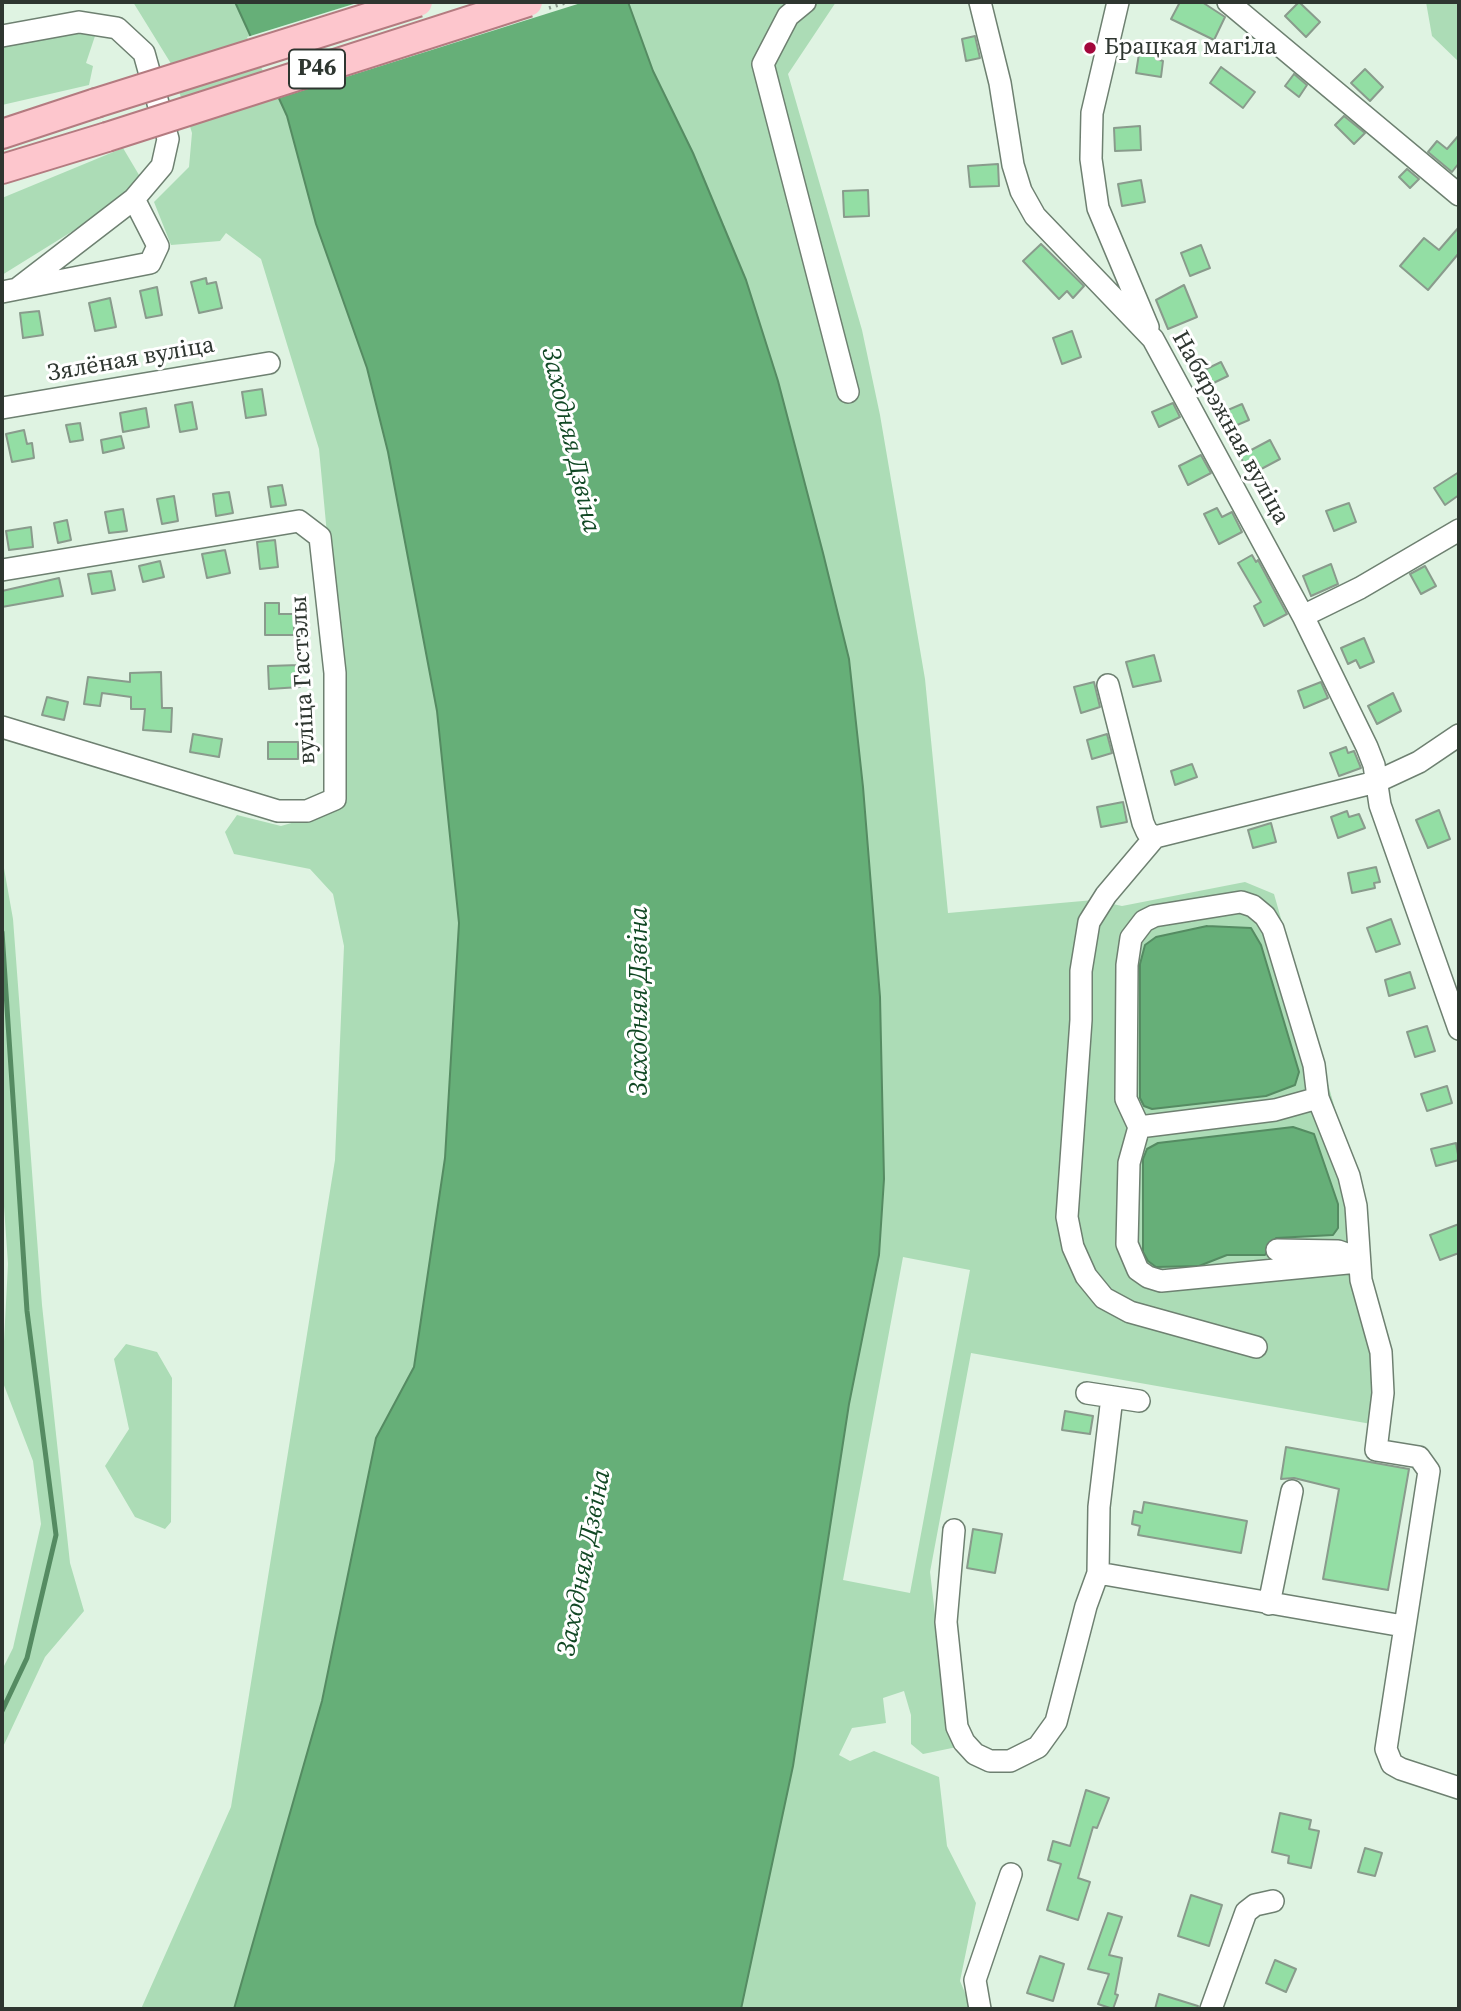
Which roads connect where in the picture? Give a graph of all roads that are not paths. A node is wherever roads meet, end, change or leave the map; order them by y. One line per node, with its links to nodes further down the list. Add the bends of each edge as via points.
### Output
1 (418, 2): 8 (main road, Р46, bridge)
2 (528, 2): 9 (main road, Р46, bridge)
3 (805, 2): 15 (street, via 788,16 763,64)
4 (980, 2): 13 (street, Набярэжная вуліца, via 1021,191 1035,216)
5 (1118, 2): 13 (street, via 1092,113 1091,159 1098,208)
6 (1228, 2): 10 (street)
7 (2, 36): 11 (street, via 79,22 117,28 144,53 168,139 162,166)
8 (2, 134)
9 (2, 169)
10 (1459, 195)
11 (134, 199): 12 (street); 12 (street, via 158,246 150,263)
12 (9, 290)
13 (1153, 339): 19 (street, Набярэжная вуліца)
14 (269, 363): 16 (street, Зялёная вуліца)
15 (848, 392)
16 (2, 408)
17 (1459, 530): 19 (street)
18 (2, 570): 21 (street, вуліца Гастэлы, via 299,521 320,537 335,673 335,799 307,811 278,811)
19 (1303, 616): 23 (street, Набярэжная вуліца, via 1367,747)
20 (1108, 685): 24 (street, via 1143,823)
21 (2, 727)
22 (1459, 735): 23 (street, via 1419,762)
23 (1376, 782): 24 (street); 25 (street, Набярэжная вуліца, via 1380,805)
24 (1155, 837): 30 (street, via 1089,922 1081,971 1082,1020 1067,1217 1086,1276 1104,1298 1130,1312)
25 (1459, 1028)
26 (1318, 1098): 27 (street, via 1275,1110); 27 (street, via 1314,1065 1272,929 1253,906 1227,902 1154,916 1137,927 1131,938 1126,1099); 29 (street, via 1349,1176 1356,1206)
27 (1139, 1126): 29 (street, via 1129,1163 1127,1244 1138,1269 1148,1277 1161,1281 1207,1279)
28 (1277, 1250): 29 (street, via 1338,1251)
29 (1358, 1262): 38 (street, via 1381,1352 1376,1450 1419,1457 1429,1471)
30 (1256, 1347)
31 (1087, 1393): 32 (street)
32 (1112, 1397): 33 (street); 36 (street, via 1098,1507)
33 (1139, 1401)
34 (1292, 1491): 37 (street)
35 (954, 1530): 36 (street, via 946,1622 957,1727 975,1754 990,1761 1025,1756 1048,1737 1056,1723)
36 (1098, 1573): 37 (street)
37 (1269, 1604): 38 (street)
38 (1403, 1626): 39 (street, via 1386,1749 1392,1764 1401,1769)
39 (1459, 1788)
40 (1011, 1874): 42 (street, via 975,1980)
41 (1273, 1901): 43 (street, via 1246,1912)
42 (980, 2009)
43 (1211, 2009)

